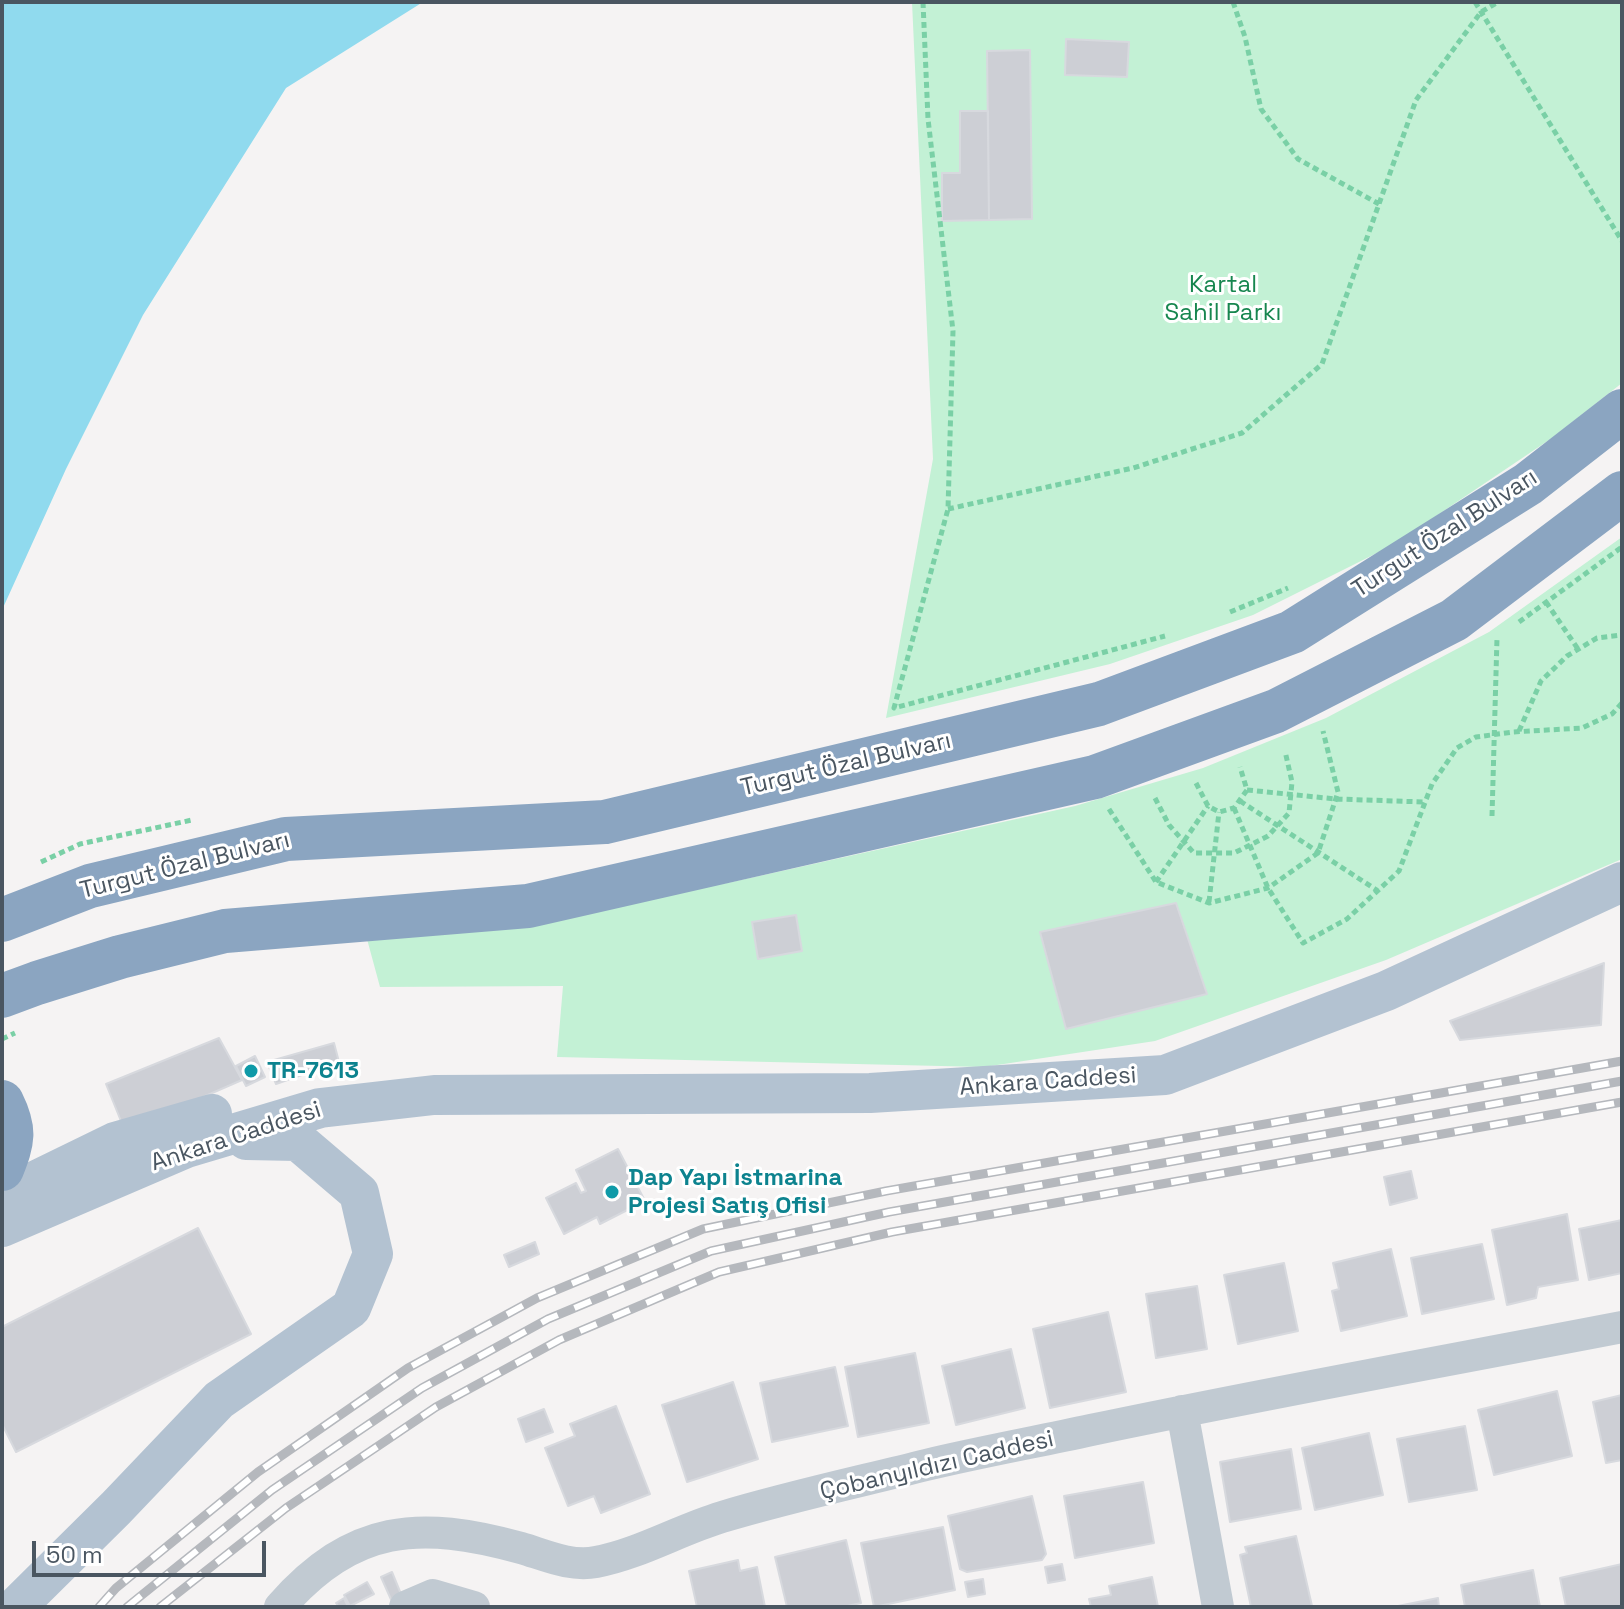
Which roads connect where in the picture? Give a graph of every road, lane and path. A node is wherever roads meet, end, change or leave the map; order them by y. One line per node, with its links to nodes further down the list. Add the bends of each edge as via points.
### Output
1 (922, 2): 10 (path, via 928,119 953,331)
2 (1233, 2): 6 (path, via 1261,109 1298,159)
3 (1475, 2): 5 (path)
4 (1498, 2): 5 (path)
5 (1481, 12): 6 (path, via 1416,100); 7 (path)
6 (1379, 204): 10 (path, via 1322,364 1242,433 1133,468)
7 (1622, 241)
8 (1622, 411): 48 (highway, Turgut Özal Bulvarı, via 1528,484 1292,632 1099,704 605,822 286,839 90,886)
9 (1622, 493): 49 (highway, via 1454,620 1276,711 1095,777 528,906 225,931 120,957)
10 (948, 509): 14 (path, via 894,708)
11 (1296, 585): 13 (path)
12 (1546, 602): 17 (path)
13 (1223, 615)
14 (1179, 633)
15 (1622, 635): 17 (path, via 1597,638)
16 (1497, 638): 21 (path)
17 (1578, 649): 20 (path, via 1541,681)
18 (1622, 703): 20 (path, via 1612,714 1582,728)
19 (1323, 731): 28 (path)
20 (1519, 731): 21 (path)
21 (1494, 734): 30 (path, via 1457,748); 35 (path)
22 (1285, 751): 26 (path)
23 (1240, 767): 25 (path)
24 (1196, 783): 31 (path)
25 (1247, 790): 26 (path); 29 (path)
26 (1291, 795): 28 (path); 37 (path, via 1289,813)
27 (1155, 798): 38 (path)
28 (1336, 799): 30 (path); 41 (path)
29 (1240, 801): 32 (path); 37 (path)
30 (1425, 802): 46 (path, via 1399,871)
31 (1208, 806): 34 (path); 38 (path)
32 (1234, 808): 34 (path); 39 (path)
33 (1108, 810): 43 (path)
34 (1219, 812): 40 (path)
35 (1492, 816)
36 (198, 818): 42 (path, via 80,844)
37 (1278, 825): 39 (path); 41 (path)
38 (1183, 841): 40 (path, via 1194,853); 43 (path)
39 (1248, 846): 40 (path); 45 (path)
40 (1215, 853): 47 (path)
41 (1318, 853): 45 (path); 46 (path)
42 (28, 867)
43 (1156, 882): 47 (path)
44 (1622, 882): 50 (main road, Ankara Caddesi, via 1386,991 1165,1075 870,1093)
45 (1268, 888): 46 (path, via 1303,943 1347,919); 47 (path)
46 (1378, 891)
47 (1209, 903)
48 (2, 920)
49 (2, 996)
50 (434, 1095): 52 (main road, Ankara Caddesi, via 320,1108); 54 (main road, Ankara Caddesi, via 389,1082 298,1088 115,1142)
51 (2, 1102): 53 (highway, via 12,1123)
52 (218, 1139): 55 (main road, Ankara Caddesi); 58 (main road, via 298,1141 359,1193 373,1254 351,1308 219,1400)
53 (2, 1169)
54 (2, 1197)
55 (2, 1227)
56 (1622, 1327): 57 (street, Çobanyıldızı Caddesi)
57 (1182, 1411): 59 (street, Çobanyıldızı Caddesi, via 929,1464 720,1518 594,1563 563,1562 457,1532 369,1540 332,1558); 62 (street)
58 (16, 1607)
59 (280, 1607)
60 (405, 1607): 61 (street, via 433,1595)
61 (474, 1607)
62 (1218, 1607)

